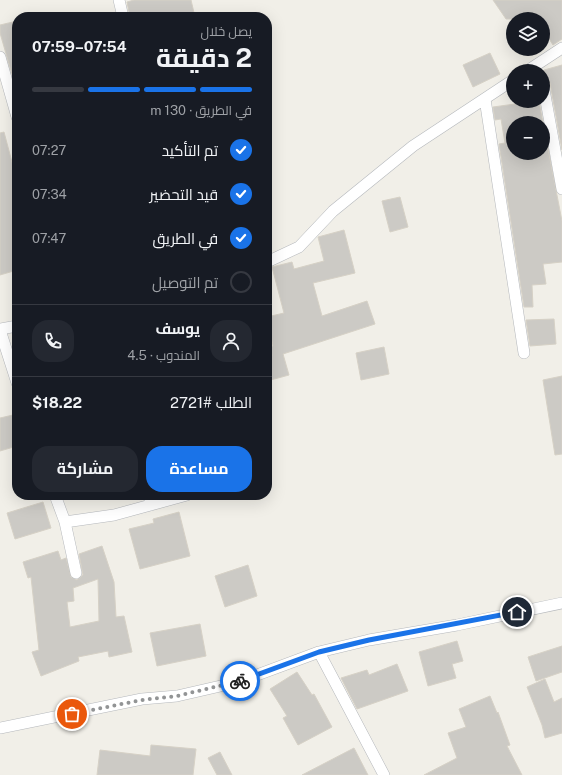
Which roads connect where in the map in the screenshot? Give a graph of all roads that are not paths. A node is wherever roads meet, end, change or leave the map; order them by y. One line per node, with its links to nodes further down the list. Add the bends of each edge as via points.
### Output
1 (119, 0): 2 (street)
2 (122, 12)
3 (562, 48): 5 (street)
4 (0, 57): 7 (street)
5 (543, 64)
6 (506, 85): 8 (street)
7 (12, 99)
8 (485, 99): 11 (street, via 413,146 333,211 299,247); 14 (street)
9 (547, 108): 10 (street)
10 (562, 189)
11 (272, 260)
12 (12, 327): 13 (street)
13 (0, 329): 15 (street)
14 (524, 353)
15 (12, 367)
16 (57, 500): 18 (street)
17 (150, 500): 18 (street, via 114,515)
18 (65, 522): 19 (street)
19 (76, 573)
20 (562, 603): 21 (street)
21 (319, 652): 22 (street, via 238,682); 23 (street)
22 (0, 728)
23 (384, 775)

